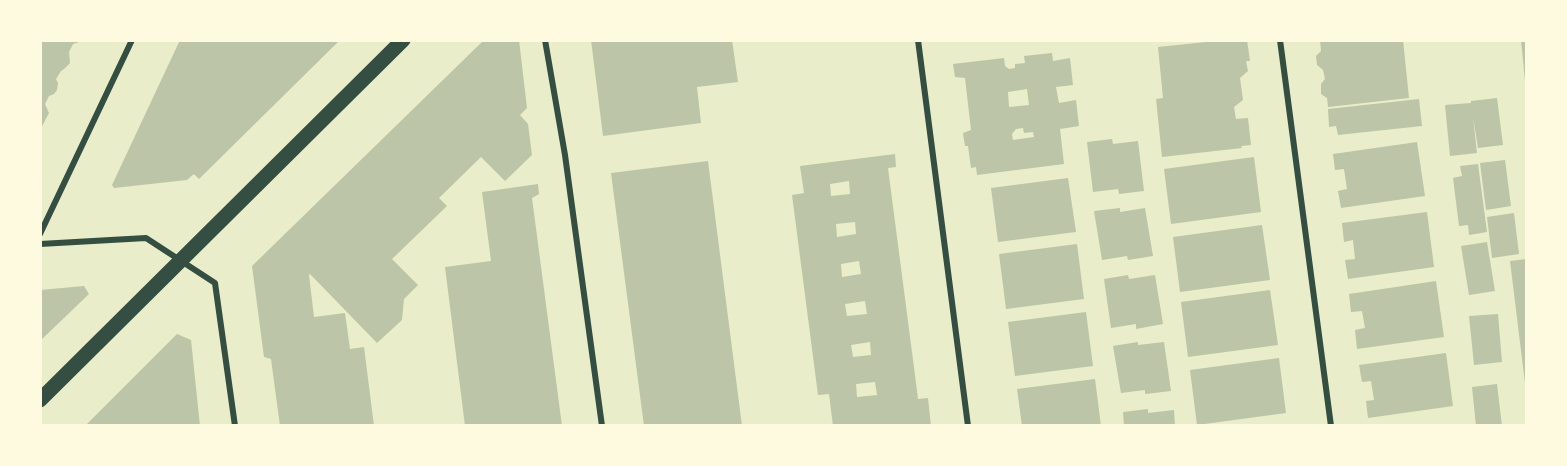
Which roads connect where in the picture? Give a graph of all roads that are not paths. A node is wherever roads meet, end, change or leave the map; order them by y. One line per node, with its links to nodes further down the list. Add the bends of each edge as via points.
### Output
1 (132, 40): 6 (street)
2 (403, 40): 8 (main road)
3 (545, 40): 11 (street)
4 (918, 40): 12 (street)
5 (1280, 40): 13 (street)
6 (40, 234)
7 (40, 244): 8 (street, via 146,238)
8 (181, 260): 9 (main road); 10 (street, via 215,283)
9 (40, 400)
10 (235, 426)
11 (602, 426)
12 (968, 426)
13 (1331, 426)

